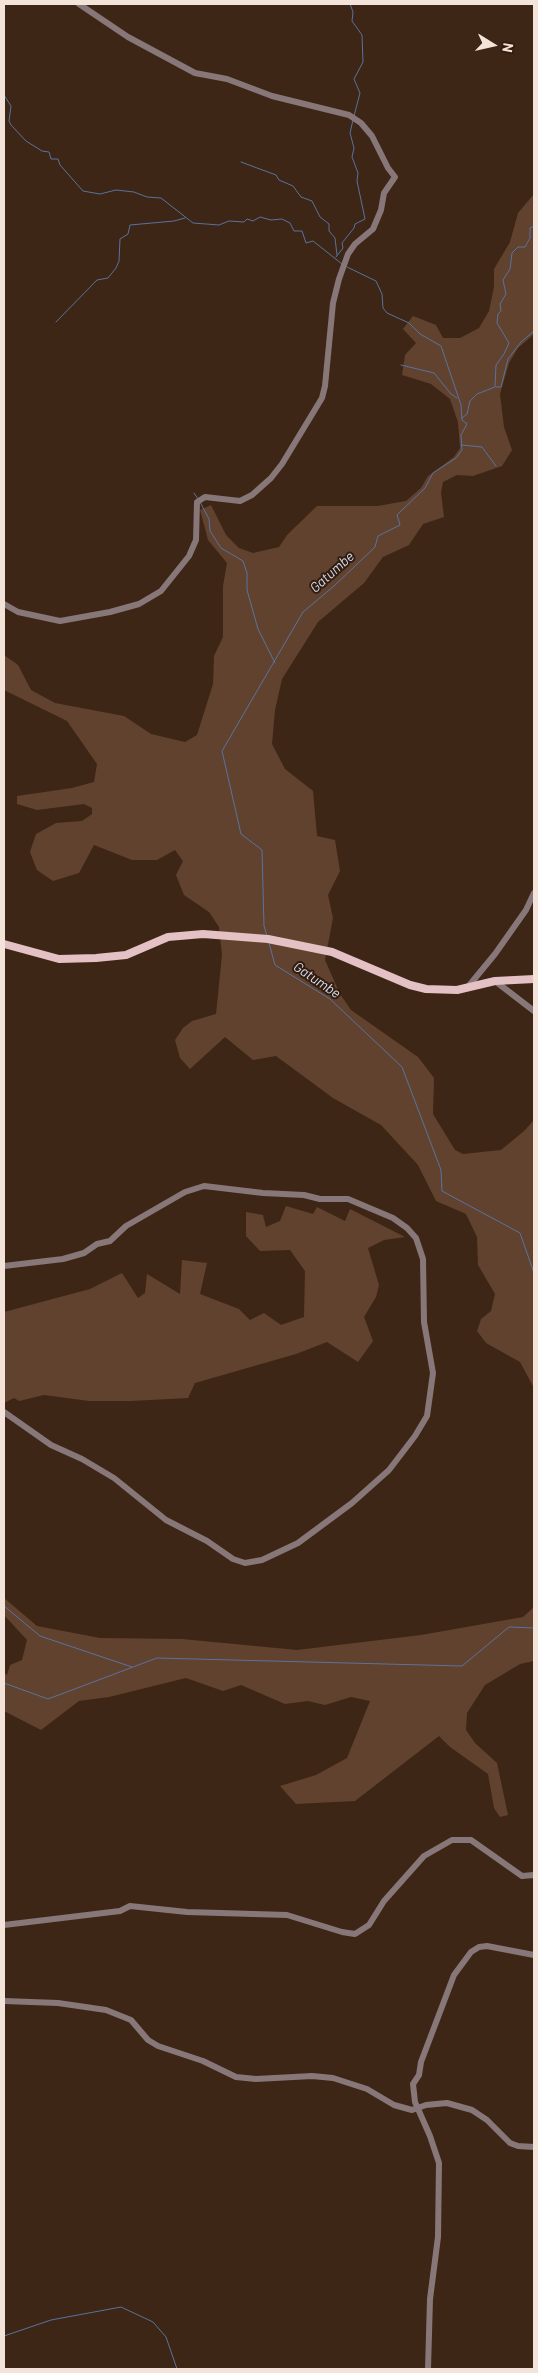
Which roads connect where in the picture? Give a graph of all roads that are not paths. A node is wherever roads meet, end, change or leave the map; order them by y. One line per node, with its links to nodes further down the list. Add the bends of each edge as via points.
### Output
1 (79, 4): 2 (street, via 128,37 195,73 227,79 272,96 349,115 372,136 395,177 384,193 373,229 348,254 334,297 325,386 318,406 282,464 262,488 240,501 205,497 197,502 194,548 167,585 144,600 126,608 60,620 18,612)
2 (4, 604)
3 (534, 893): 7 (street, via 495,954)
4 (4, 944): 7 (main road, via 69,960 117,957 179,935 268,939 347,957 401,982 426,989 448,991)
5 (534, 979): 6 (main road)
6 (495, 981): 7 (main road); 8 (street)
7 (467, 988)
8 (534, 1011)
9 (4, 1266): 10 (street, via 63,1259 84,1253 97,1244 110,1241 126,1226 184,1192 204,1186 320,1199 348,1198 393,1218 416,1238 423,1259 424,1322 433,1373 427,1416 389,1470 352,1503 298,1543 262,1560 245,1562 233,1559 166,1520 114,1478 50,1445)
10 (4, 1412)
11 (534, 1876): 12 (street, via 522,1876 471,1840 452,1840 424,1856 384,1901 370,1925 355,1934 288,1915 187,1912 130,1906 120,1911)
12 (4, 1925)
13 (534, 1955): 15 (street, via 483,1946 467,1957 454,1976 413,2084)
14 (4, 2001): 15 (street, via 58,2003 106,2010 131,2020 148,2040 158,2046 231,2075 256,2079 333,2078 367,2089 394,2104 412,2110)
15 (418, 2108): 16 (street, via 447,2103 472,2110 510,2143); 17 (street, via 440,2168)
16 (534, 2147)
17 (428, 2369)

